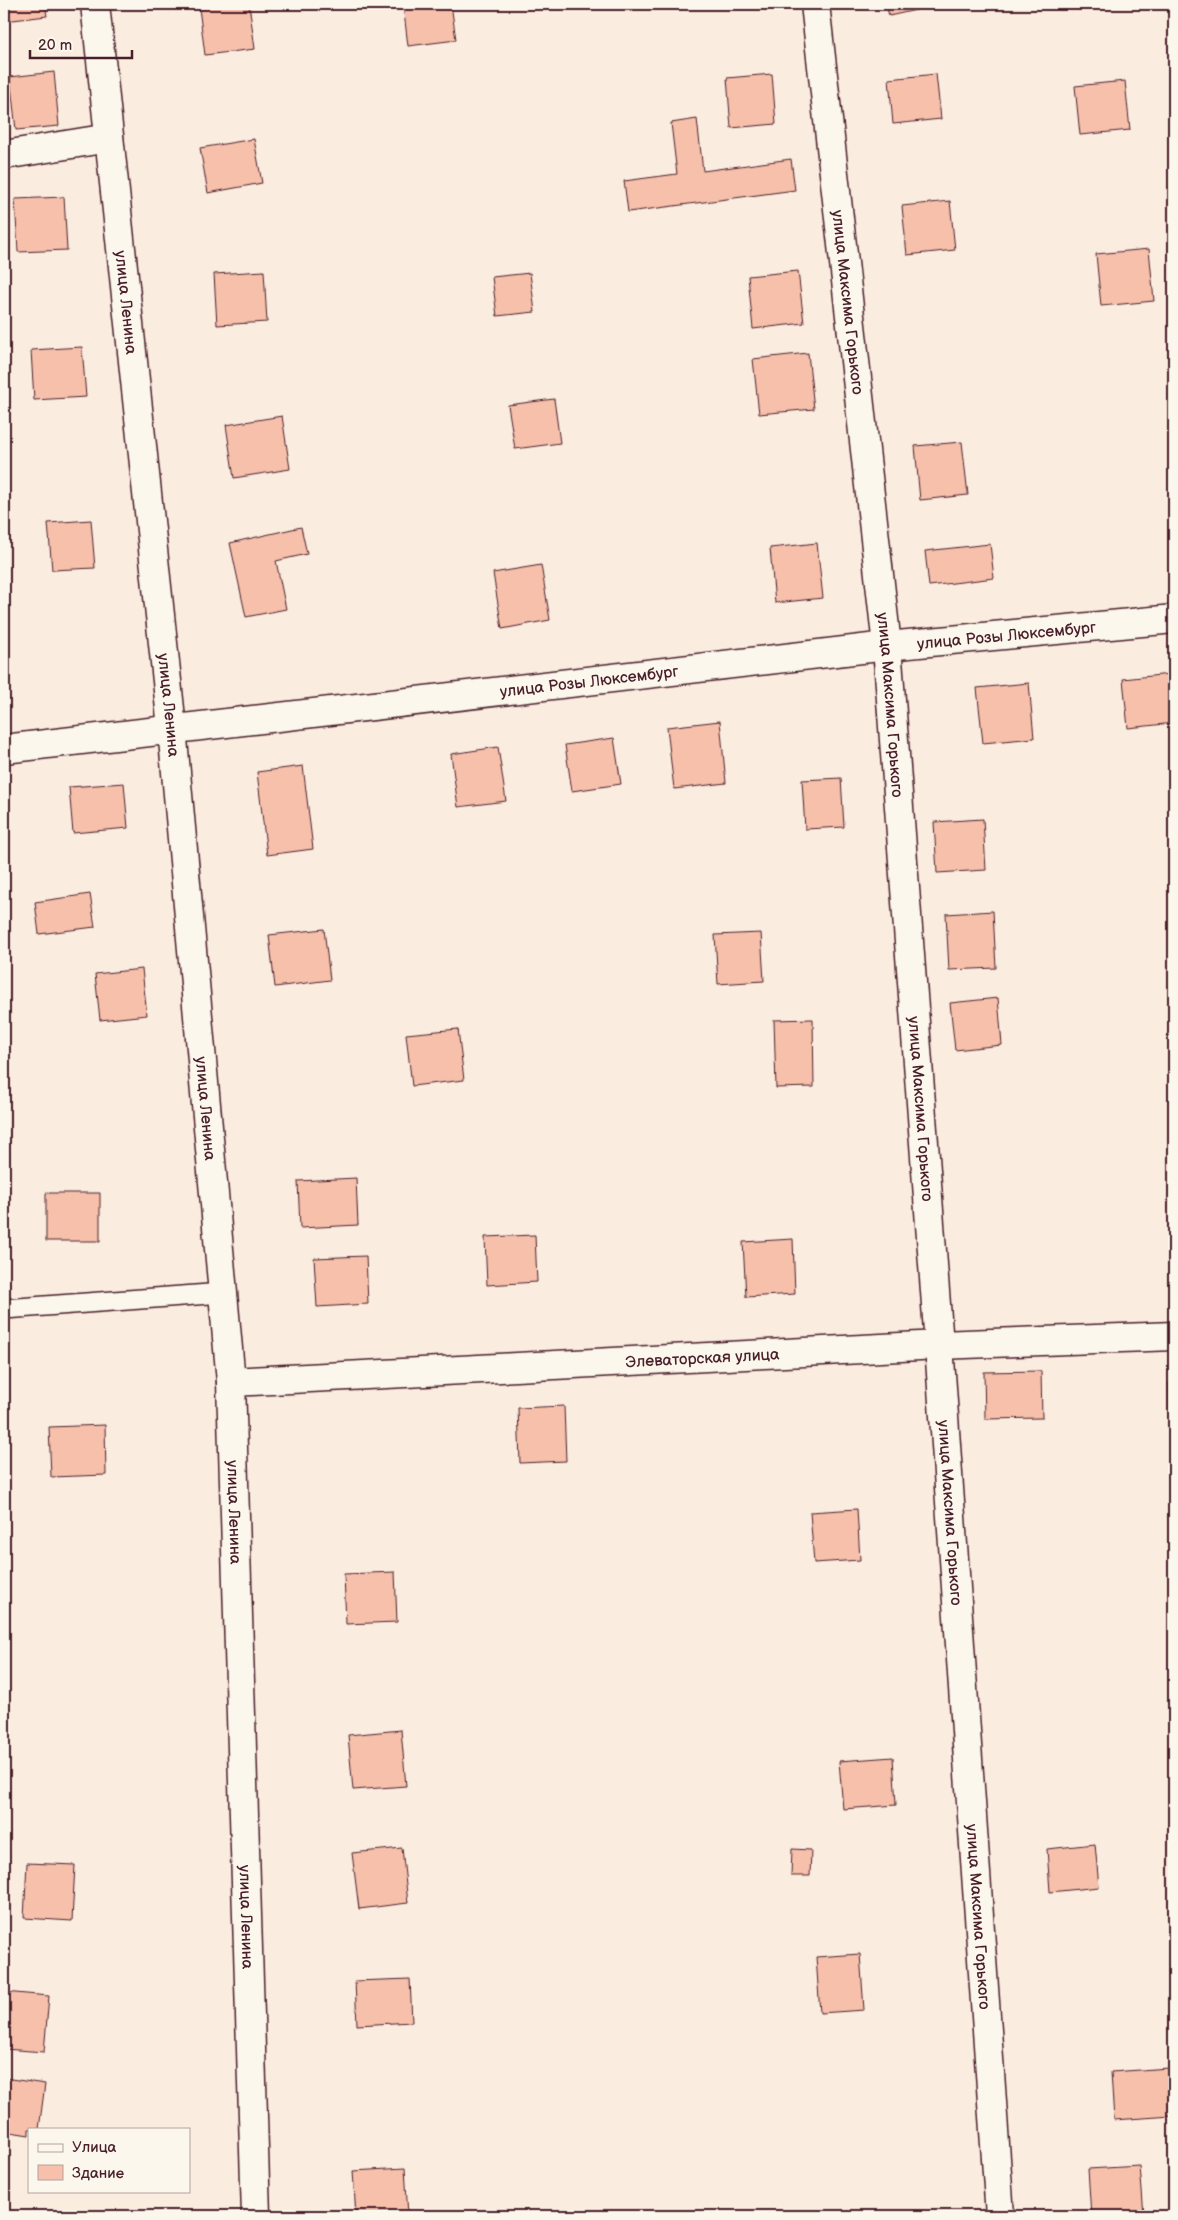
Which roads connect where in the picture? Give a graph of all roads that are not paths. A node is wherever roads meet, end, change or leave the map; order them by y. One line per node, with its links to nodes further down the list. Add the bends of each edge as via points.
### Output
1 (95, 4): 3 (street, улица Ленина)
2 (815, 4): 6 (street, улица Максима Горького)
3 (108, 138): 4 (street); 7 (street, улица Ленина)
4 (4, 155)
5 (1174, 619): 6 (street, улица Розы Люксембург)
6 (888, 646): 7 (street, улица Розы Люксембург); 12 (street, улица Максима Горького)
7 (172, 728): 8 (street, улица Розы Люксембург); 9 (street, улица Ленина)
8 (4, 749)
9 (223, 1293): 10 (lane); 13 (street, улица Ленина)
10 (4, 1309)
11 (1174, 1336): 12 (street, Элеваторская улица)
12 (939, 1344): 13 (street, Элеваторская улица); 15 (street, улица Максима Горького)
13 (231, 1382): 14 (street, улица Ленина)
14 (256, 2216)
15 (1000, 2216)

